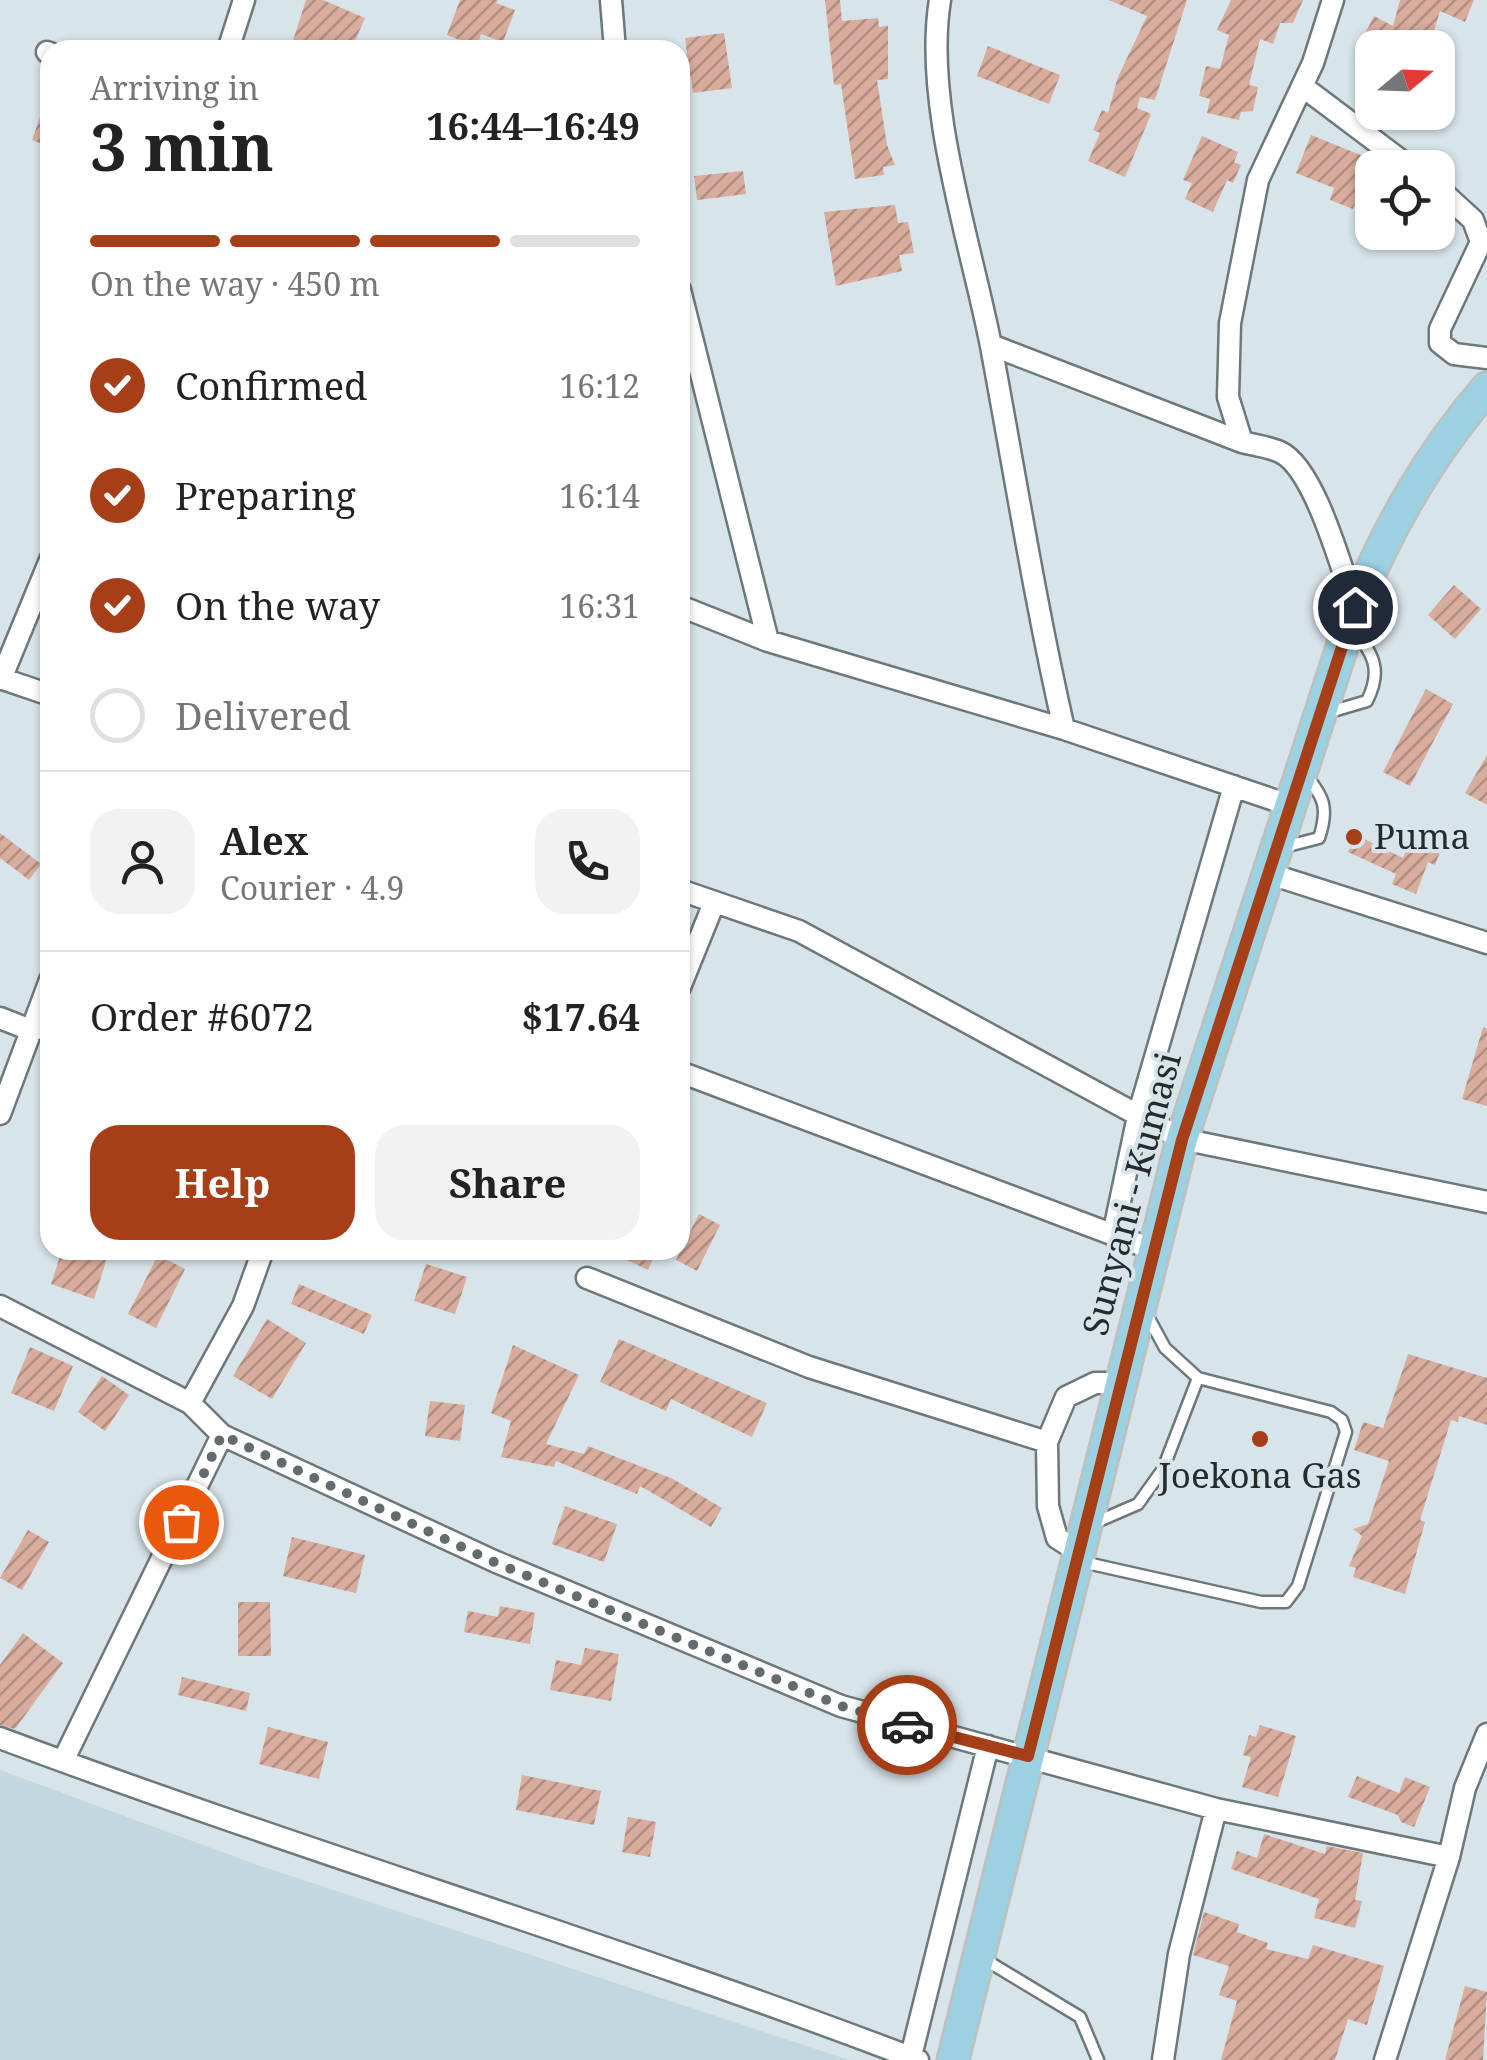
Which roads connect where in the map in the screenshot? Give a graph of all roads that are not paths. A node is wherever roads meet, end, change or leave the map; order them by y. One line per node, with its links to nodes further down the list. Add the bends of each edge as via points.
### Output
1 (244, 0): 5 (street)
2 (611, 0): 6 (street)
3 (940, 0): 11 (street, via 940,94)
4 (1333, 0): 7 (street)
5 (231, 40)
6 (613, 40)
7 (1302, 86): 8 (street); 14 (street, via 1258,180 1230,322 1228,397)
8 (1387, 150)
9 (1455, 204): 12 (street, via 1473,220 1480,242 1440,329 1440,343 1454,354)
10 (690, 330): 18 (street)
11 (990, 345): 14 (street); 22 (street)
12 (1487, 358)
13 (1487, 388): 17 (main road, Sunyani - Kumasi, via 1411,487)
14 (1242, 442): 17 (street, via 1282,452 1298,466)
15 (40, 584): 19 (street)
16 (690, 610): 18 (street)
17 (1353, 615): 21 (main road, Sunyani - Kumasi); 21 (lane, via 1376,659 1377,681 1366,701)
18 (768, 641): 22 (street)
19 (1, 679): 20 (street)
20 (40, 692)
21 (1320, 715): 23 (main road, Sunyani - Kumasi)
22 (1064, 729): 24 (street)
23 (1301, 769): 25 (main road, Sunyani - Kumasi); 26 (lane, via 1325,798 1326,818 1319,838)
24 (1234, 786): 25 (street); 36 (street)
25 (1289, 806): 26 (main road, Sunyani - Kumasi)
26 (1271, 861): 29 (street); 37 (main road, Sunyani - Kumasi)
27 (690, 894): 28 (street)
28 (714, 902): 30 (street); 36 (street, via 814,939)
29 (1487, 943)
30 (690, 962)
31 (40, 1010): 33 (street)
32 (0, 1018): 33 (street)
33 (33, 1031): 35 (street)
34 (690, 1076): 39 (street)
35 (0, 1114)
36 (1138, 1116): 37 (street); 39 (street)
37 (1182, 1140): 38 (street); 40 (main road, Sunyani - Kumasi)
38 (1487, 1202)
39 (1114, 1235): 40 (street)
40 (1154, 1250): 43 (main road, Sunyani - Kumasi)
41 (259, 1260): 47 (street, via 244,1306)
42 (586, 1278): 49 (street, via 809,1367)
43 (1141, 1304): 45 (lane, via 1165,1348); 46 (main road, Sunyani - Kumasi)
44 (0, 1306): 47 (street)
45 (1198, 1378): 50 (lane, via 1163,1468 1138,1504); 50 (lane, via 1342,1420 1346,1432 1298,1586 1286,1602 1261,1602)
46 (1122, 1382): 49 (street, via 1079,1388 1066,1398); 50 (main road, Sunyani - Kumasi)
47 (190, 1403): 48 (street)
48 (222, 1435): 53 (street, via 494,1562 841,1706); 55 (street)
49 (1047, 1442): 50 (street, via 1048,1506 1057,1538)
50 (1080, 1547): 54 (main road, Sunyani - Kumasi)
51 (1487, 1734): 57 (street)
52 (0, 1738): 55 (street)
53 (988, 1746): 54 (street); 59 (street)
54 (1028, 1756): 56 (street); 58 (main road, Sunyani - Kumasi)
55 (62, 1762): 59 (street)
56 (1216, 1809): 57 (street); 62 (street, via 1178,1954)
57 (1449, 1858): 63 (street)
58 (979, 1956): 60 (main road, Sunyani - Kumasi); 61 (lane, via 1080,2017)
59 (913, 2059)
60 (953, 2060)
61 (1098, 2060)
62 (1163, 2060)
63 (1384, 2060)

